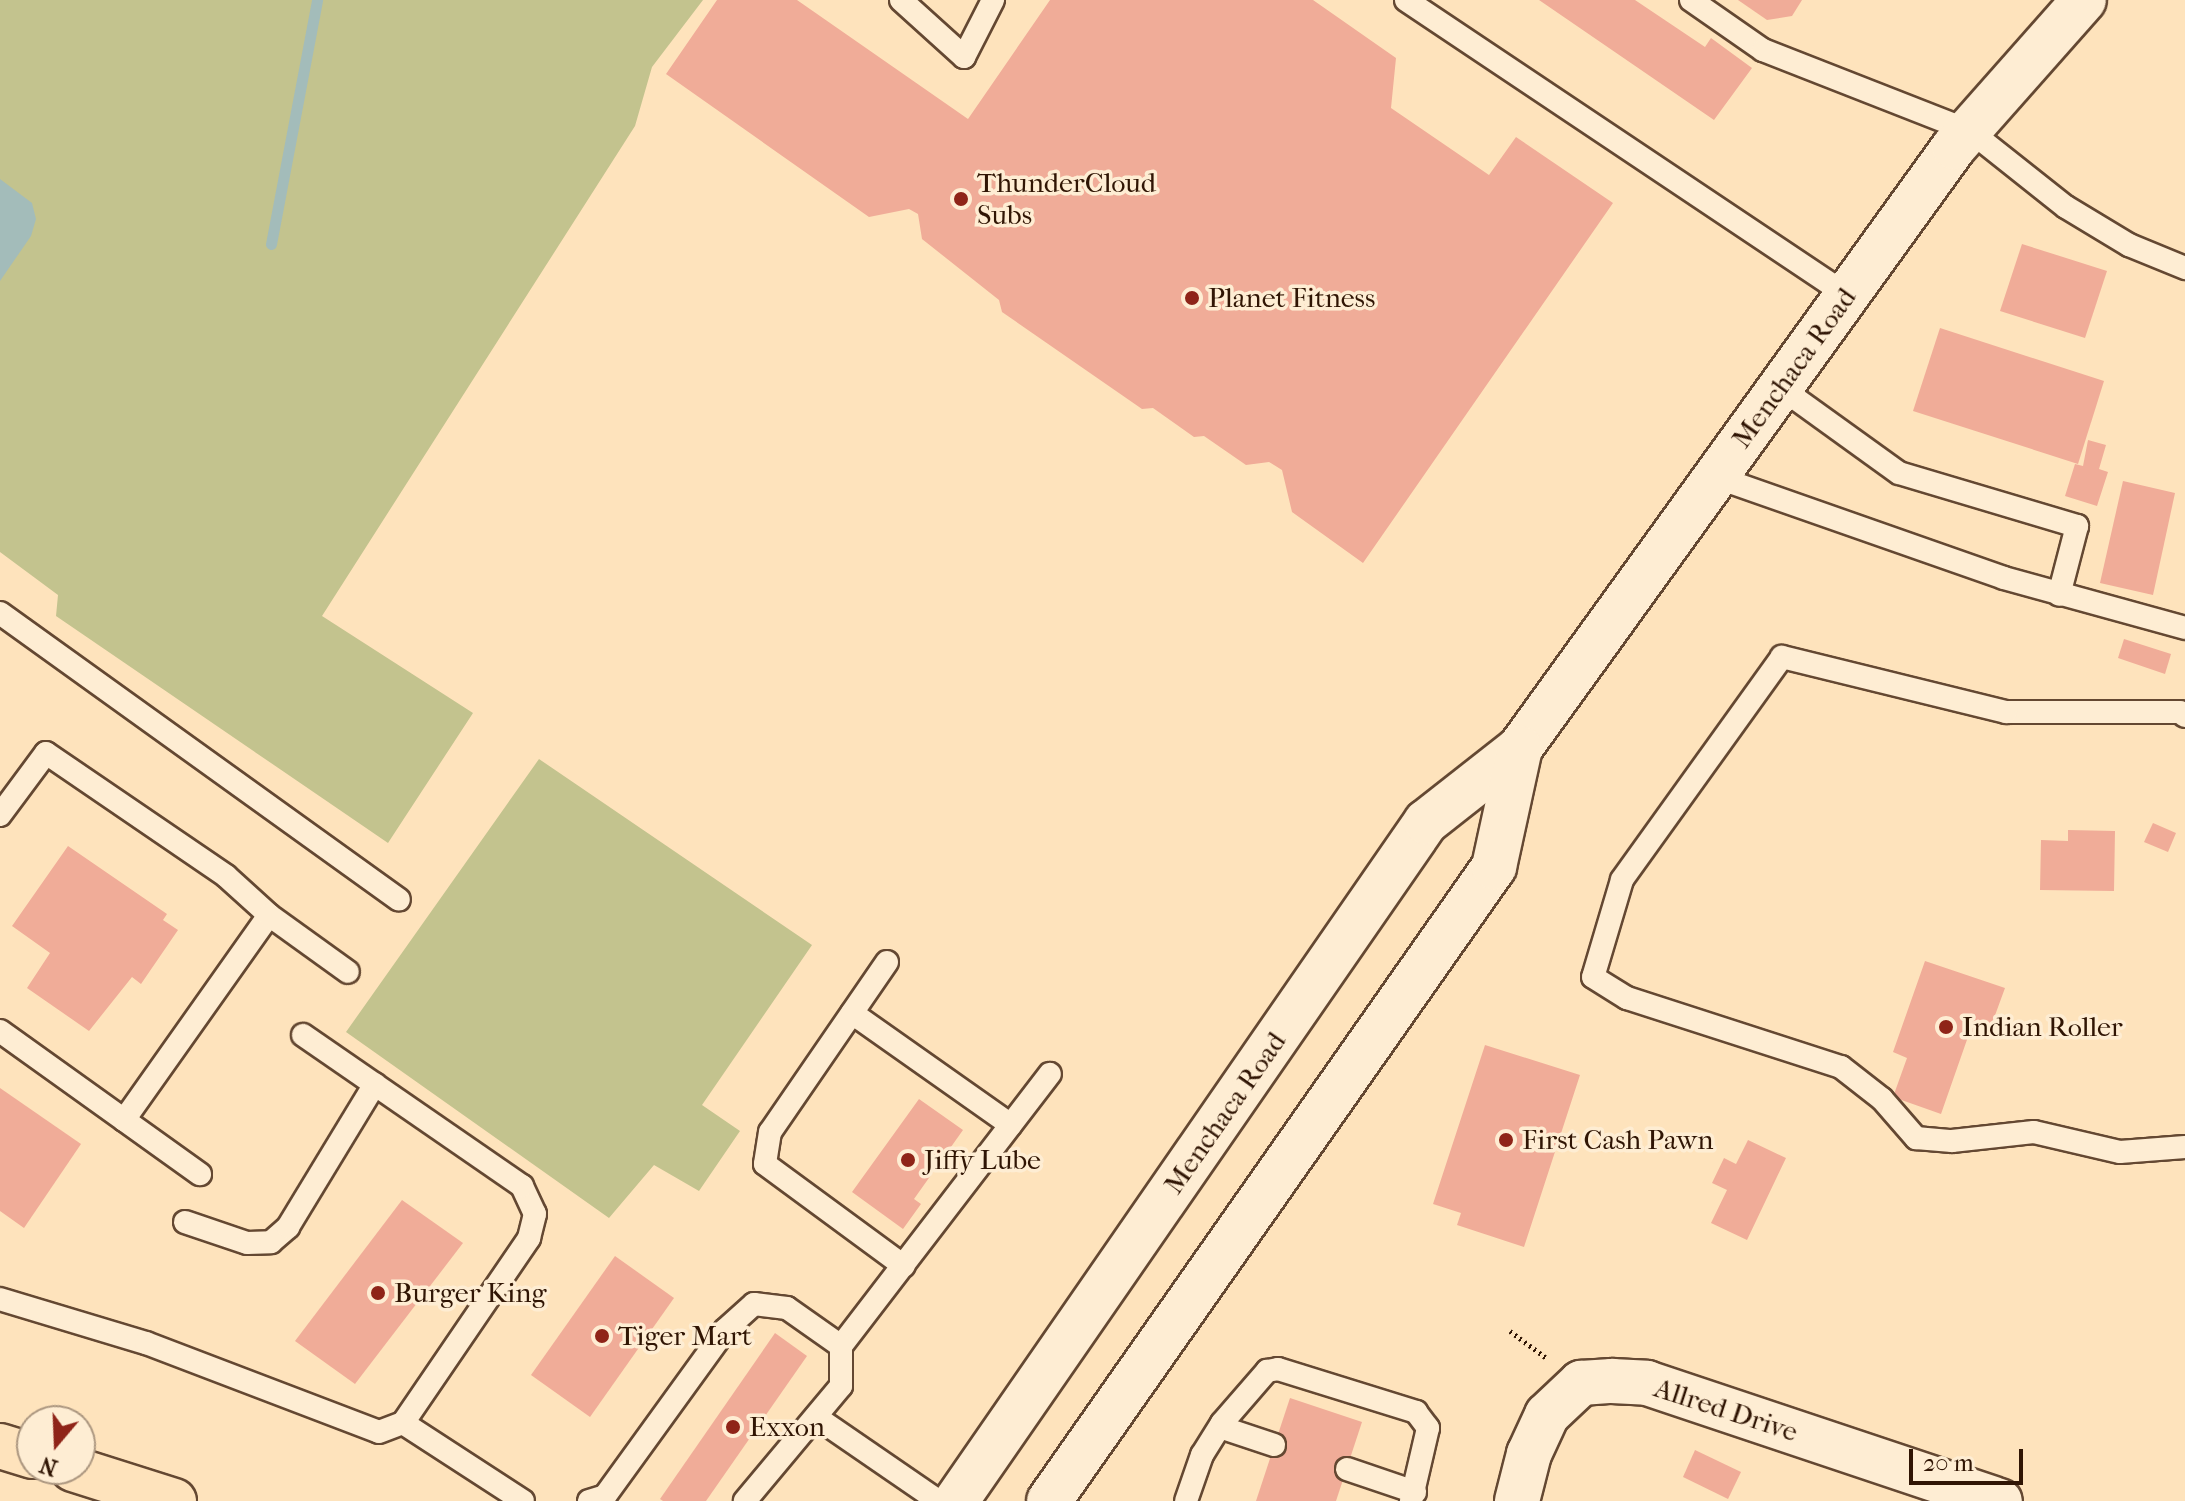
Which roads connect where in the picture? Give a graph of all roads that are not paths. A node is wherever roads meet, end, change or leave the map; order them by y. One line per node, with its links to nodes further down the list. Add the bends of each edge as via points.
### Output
1 (901, 0): 2 (lane, via 964,57)
2 (993, 0)
3 (1406, 0): 8 (lane)
4 (1691, 0): 6 (lane, via 1763,50)
5 (2084, 0): 6 (main road, Menchaca Road)
6 (1970, 131): 7 (lane, via 2066,207 2129,245); 8 (main road, Menchaca Road)
7 (2185, 268)
8 (1847, 295): 9 (main road, Menchaca Road)
9 (1781, 388): 10 (main road, Menchaca Road); 11 (lane, via 1899,473 2077,526)
10 (1716, 477): 11 (lane); 15 (main road, Menchaca Road)
11 (2059, 595): 13 (lane)
12 (0, 613): 17 (lane)
13 (2185, 628)
14 (2185, 716): 28 (lane, via 2006,712 1782,657 1622,880 1593,977 1627,998 1841,1067 1882,1099 1916,1138 1952,1141 2034,1132 2120,1152)
15 (1520, 748): 46 (main road, Menchaca Road, via 1426,822); 47 (main road, Menchaca Road, via 1494,867)
16 (0, 815): 18 (lane, via 46,753 226,876)
17 (399, 900)
18 (269, 915): 20 (lane); 26 (lane)
19 (887, 962): 21 (lane)
20 (348, 972)
21 (852, 1013): 27 (lane); 31 (lane, via 770,1132 765,1164)
22 (0, 1031): 26 (lane)
23 (303, 1035): 25 (lane)
24 (1050, 1074): 27 (lane)
25 (375, 1084): 30 (lane, via 288,1227 271,1242 247,1243); 35 (lane, via 522,1186 535,1214 529,1238)
26 (124, 1120): 29 (lane)
27 (1011, 1125): 31 (lane)
28 (2185, 1147)
29 (200, 1174)
30 (185, 1222)
31 (904, 1266): 33 (lane)
32 (0, 1299): 35 (lane, via 146,1343 379,1432)
33 (841, 1346): 34 (lane, via 841,1386); 41 (lane, via 787,1308 754,1304 725,1330)
34 (816, 1417): 44 (lane); 45 (lane)
35 (403, 1423): 43 (lane)
36 (1220, 1427): 37 (lane); 40 (lane, via 1267,1371 1278,1369 1416,1412 1428,1428); 48 (lane, via 1202,1455)
37 (1274, 1445)
38 (1347, 1469): 40 (lane)
39 (96, 1476): 42 (main road)
40 (1413, 1496)
41 (603, 1499)
42 (174, 1501)
43 (523, 1501)
44 (745, 1501)
45 (938, 1501)
46 (956, 1501)
47 (1049, 1501)
48 (1186, 1501)
49 (1517, 1501): 50 (main road, Allred Drive, via 1529,1454 1562,1396 1581,1383 1612,1381 1647,1383)
50 (2000, 1501)

